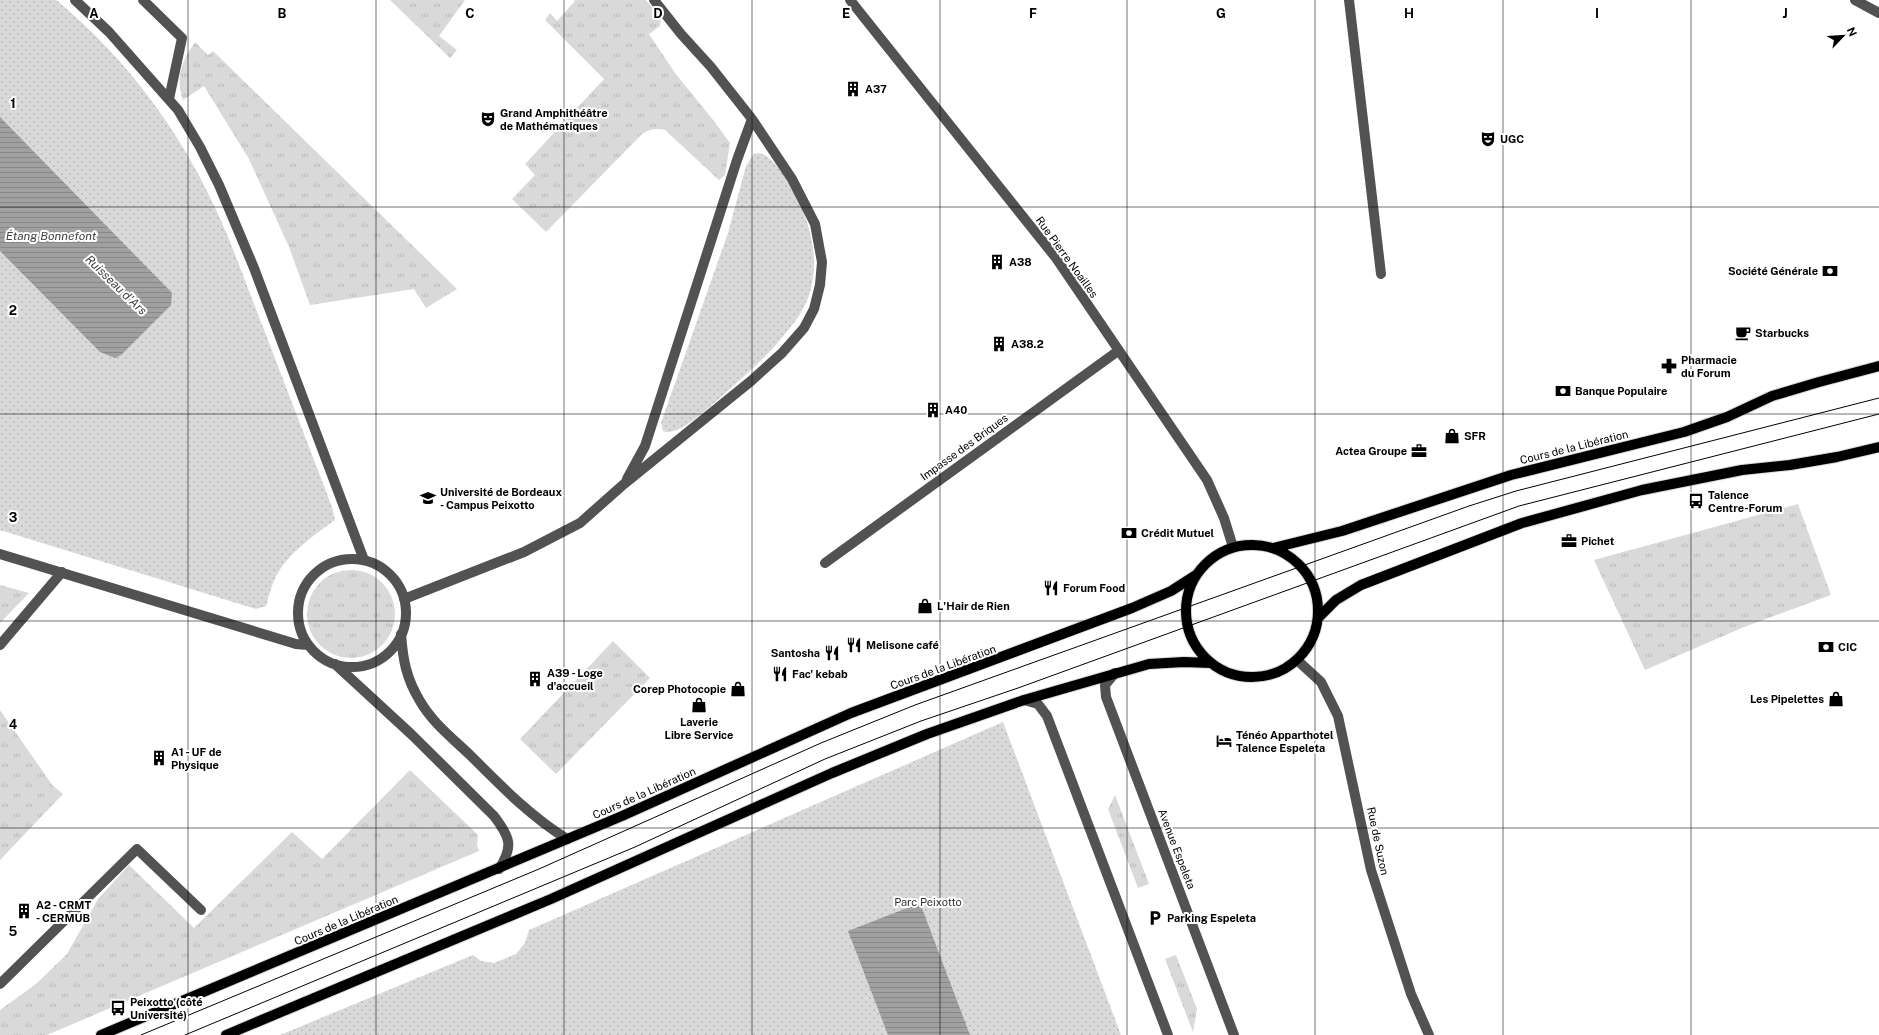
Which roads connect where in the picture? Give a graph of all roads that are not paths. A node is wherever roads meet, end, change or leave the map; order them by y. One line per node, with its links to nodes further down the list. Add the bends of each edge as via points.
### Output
1 (75, 0): 8 (street, via 109,32)
2 (143, 0): 8 (street, via 182,38)
3 (654, 0): 9 (street)
4 (850, 0): 11 (street, Rue Pierre Noailles, via 1056,258)
5 (1349, 0): 10 (street)
6 (1855, 0): 7 (street)
7 (1879, 13)
8 (169, 99): 18 (street, via 185,122 219,185 254,268)
9 (752, 119): 14 (street, via 645,446); 14 (street, via 792,179 815,224 822,262 814,309 804,328 782,353)
10 (1381, 274)
11 (1118, 351): 15 (street, Rue Pierre Noailles, via 1207,480 1224,518); 19 (street, Impasse des Briques)
12 (1879, 366): 16 (main road, Cours de la Libération, via 1772,396 1727,417 1684,432 1512,475 1342,531)
13 (1879, 447): 23 (main road, via 1837,457 1742,470 1642,490 1522,523 1361,585 1336,600)
14 (624, 484): 22 (street, via 580,523 524,552)
15 (1233, 547): 16 (main road, via 1253,545); 21 (main road, via 1206,563)
16 (1273, 548): 23 (main road, via 1288,555 1301,566 1311,580 1316,592)
17 (0, 554): 20 (street)
18 (364, 560): 22 (street, via 389,574); 26 (street, via 346,559 328,565 308,580 302,591 298,609 300,628)
19 (825, 563)
20 (62, 572): 25 (street); 26 (street, via 296,644)
21 (1196, 575): 28 (main road, via 1189,590 1186,607 1187,625 1196,646); 32 (main road, Cours de la Libération, via 1171,591 1132,608 851,714)
22 (404, 599): 24 (street, via 406,617)
23 (1318, 618): 27 (main road, via 1307,648)
24 (401, 634): 29 (street, via 393,648 367,665 351,667); 32 (street, via 403,660 409,679 430,716 512,797 543,824)
25 (0, 645)
26 (308, 645): 29 (street, via 321,657)
27 (1297, 660): 28 (main road, via 1282,671 1264,677 1245,678 1228,673); 40 (street, Rue de Suzon, via 1321,682 1338,716 1371,870 1411,994)
28 (1211, 663): 30 (main road, via 1149,664)
29 (335, 664): 33 (street, via 494,816 502,827 509,847)
30 (1114, 673): 31 (main road); 39 (street, Avenue Espeleta, via 1105,685 1106,697)
31 (1024, 700): 37 (main road, via 927,734 832,773 558,896); 38 (street, via 1038,704 1047,716)
32 (567, 839): 33 (main road, Cours de la Libération)
33 (499, 869): 36 (main road, Cours de la Libération)
34 (201, 910): 35 (street, via 136,849)
35 (0, 984)
36 (102, 1035)
37 (226, 1035)
38 (1168, 1035)
39 (1234, 1035)
40 (1430, 1035)

